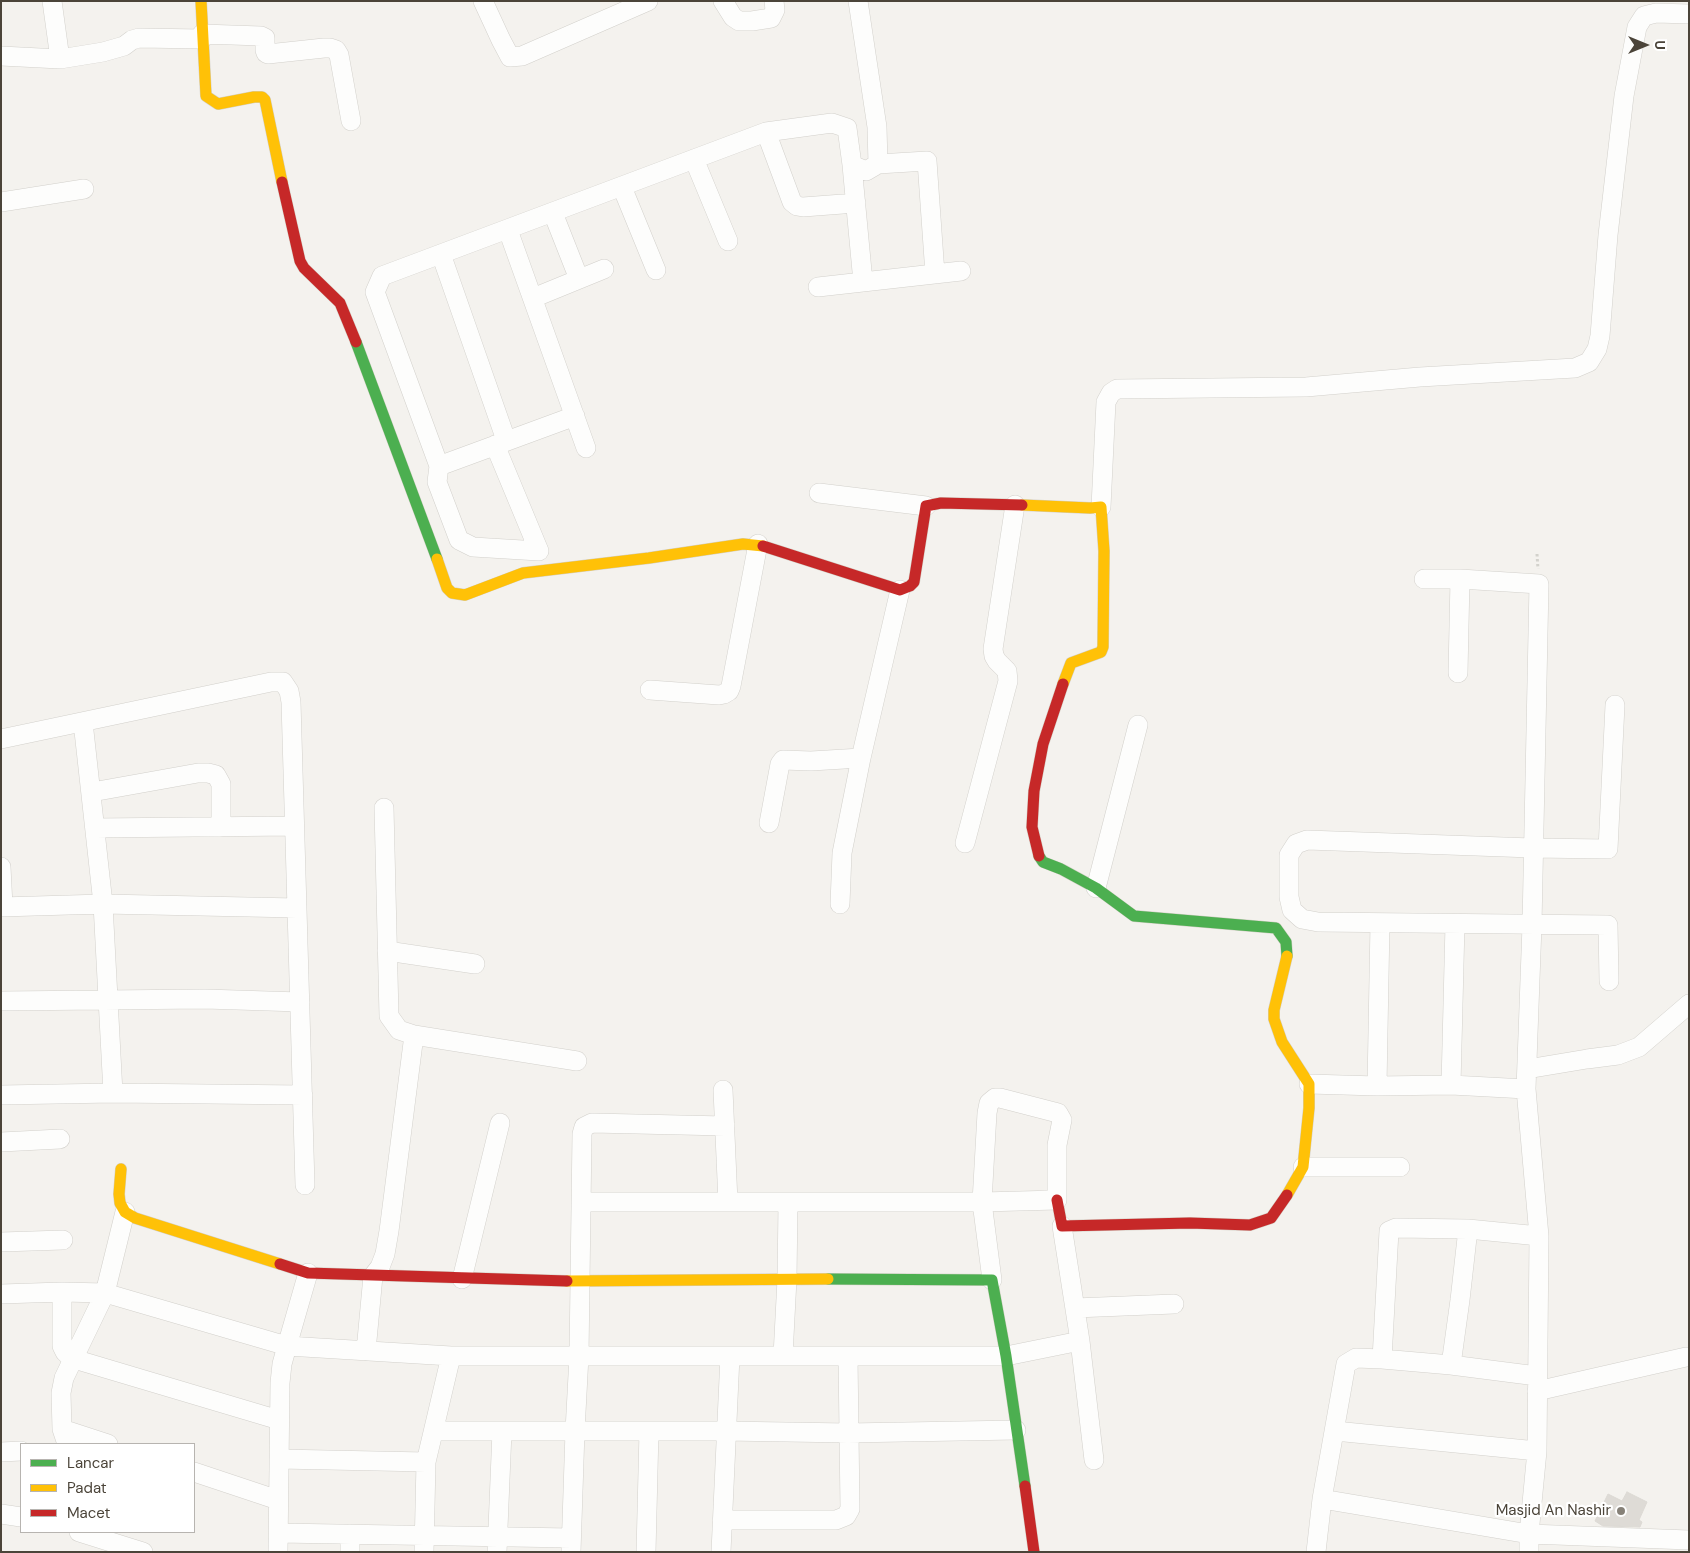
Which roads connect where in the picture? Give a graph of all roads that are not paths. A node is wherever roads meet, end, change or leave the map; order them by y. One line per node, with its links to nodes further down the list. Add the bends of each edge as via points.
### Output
1 (52, 1): 11 (street)
2 (201, 1): 9 (street)
3 (483, 1): 4 (street, via 510,57 522,56)
4 (648, 1)
5 (723, 1): 6 (street, via 733,17 739,21 752,21 772,18)
6 (774, 1)
7 (858, 1): 15 (street, via 877,127)
8 (1689, 14): 40 (street, via 1656,13 1644,16 1636,27 1624,96 1600,336 1589,362 1575,368 1420,377 1306,388 1117,388 1106,402)
9 (202, 37): 11 (street, via 139,38 103,52); 12 (street, via 261,36 265,38 268,54 324,48 336,50); 41 (street, via 206,96 218,104 254,96 265,100 300,261 340,303 447,588 452,593 465,595 522,573)
10 (1, 56): 11 (street)
11 (60, 59)
12 (351, 121)
13 (766, 132): 14 (street); 16 (street, via 832,123 847,128); 20 (street, via 792,202 797,206)
14 (694, 159): 17 (street); 23 (street)
15 (878, 164): 16 (street, via 866,171); 28 (street, via 926,161)
16 (852, 165): 20 (street)
17 (622, 187): 21 (street); 26 (street)
18 (84, 189): 19 (street)
19 (1, 202)
20 (856, 203): 30 (street)
21 (553, 213): 22 (street); 29 (street)
22 (508, 230): 24 (street); 32 (street)
23 (728, 241)
24 (440, 254): 34 (street); 36 (street, via 382,276 375,292)
25 (604, 270): 29 (street)
26 (656, 270)
27 (961, 271): 28 (street)
28 (935, 274): 30 (street)
29 (579, 280): 32 (street)
30 (863, 282): 31 (street)
31 (818, 287)
32 (533, 298): 33 (street)
33 (575, 416): 34 (street); 35 (street)
34 (501, 443): 36 (street); 36 (street, via 539,551 473,546 459,540 437,482)
35 (586, 448)
36 (439, 466)
37 (819, 493): 39 (street)
38 (1015, 505): 39 (street, via 941,503); 40 (street); 58 (street, via 993,649 997,661 1007,671 1008,681)
39 (926, 506): 44 (street, via 914,582)
40 (1101, 507): 61 (street, via 1104,647 1101,652 1068,666 1043,744 1032,811 1034,842 1043,862)
41 (758, 544): 44 (street); 46 (street, via 729,690 719,695)
42 (1424, 579): 43 (street)
43 (1460, 579): 45 (street); 59 (street, via 1539,584)
44 (900, 590): 51 (street)
45 (1458, 673)
46 (650, 690)
47 (1615, 705): 59 (street, via 1608,849)
48 (83, 722): 50 (street); 52 (street); 55 (street, via 283,682 289,690 291,702)
49 (1138, 725): 61 (street)
50 (1, 739)
51 (861, 758): 54 (street, via 783,760); 63 (street, via 842,853)
52 (92, 792): 56 (street, via 208,772 216,775 221,784); 57 (street)
53 (384, 808): 69 (street)
54 (769, 823)
55 (294, 826): 56 (street); 65 (street)
56 (221, 827): 57 (street)
57 (95, 828): 62 (street)
58 (966, 843)
59 (1532, 848): 66 (street, via 1307,840 1296,844 1289,854 1292,910 1302,919 1318,922); 68 (street)
60 (1, 866): 64 (street)
61 (1096, 888): 79 (street, via 1134,916 1276,928 1286,942 1288,954 1274,1019 1282,1042)
62 (102, 904): 64 (street); 65 (street); 72 (street)
63 (840, 904)
64 (2, 906)
65 (296, 908): 74 (street)
66 (1380, 923): 67 (street); 81 (street)
67 (1455, 924): 68 (street); 80 (street)
68 (1532, 925): 71 (street, via 1608,925); 78 (street)
69 (388, 951): 70 (street); 76 (street, via 389,1016 399,1030)
70 (475, 964)
71 (1609, 981)
72 (108, 999): 73 (street); 74 (street); 84 (street)
73 (1, 1000)
74 (300, 1002): 86 (street)
75 (1689, 1004): 78 (street, via 1639,1047 1618,1055)
76 (414, 1035): 77 (street); 107 (street, via 389,1231 385,1254)
77 (577, 1061)
78 (1527, 1069): 82 (street)
79 (1309, 1084): 81 (street); 91 (street)
80 (1451, 1085): 81 (street); 82 (street)
81 (1377, 1086)
82 (1526, 1089): 103 (street)
83 (723, 1090): 88 (street)
84 (113, 1093): 85 (street); 86 (street)
85 (1, 1095)
86 (302, 1095): 94 (street)
87 (500, 1123): 108 (street)
88 (725, 1126): 96 (street, via 592,1123 584,1127); 97 (street)
89 (60, 1139): 90 (street)
90 (1, 1142)
91 (1303, 1167): 92 (street); 101 (street, via 1288,1196 1271,1218 1250,1225 1190,1222)
92 (1400, 1167)
93 (121, 1170): 100 (street, via 119,1194)
94 (305, 1185)
95 (1057, 1200): 98 (street); 98 (street, via 1057,1145 1062,1120 1058,1113 995,1098 988,1107); 101 (street)
96 (582, 1202): 97 (street); 111 (street)
97 (728, 1202): 99 (street)
98 (982, 1202): 99 (street); 110 (street)
99 (788, 1204): 109 (street)
100 (125, 1212): 106 (street, via 135,1218); 113 (street)
101 (1062, 1226): 116 (street)
102 (1468, 1229): 103 (street); 128 (street, via 1396,1228 1390,1231); 129 (street)
103 (1539, 1236): 130 (street)
104 (63, 1240): 105 (street)
105 (1, 1242)
106 (308, 1273): 107 (street); 118 (street)
107 (373, 1276): 108 (street); 119 (street)
108 (462, 1278): 111 (street)
109 (787, 1279): 110 (street); 111 (street); 123 (street)
110 (992, 1280): 125 (street)
111 (581, 1281): 121 (street)
112 (62, 1292): 113 (street); 114 (street); 127 (street, via 62,1346)
113 (105, 1293): 118 (street); 127 (street)
114 (1, 1294)
115 (1174, 1304): 116 (street)
116 (1074, 1308): 117 (street)
117 (1080, 1341): 125 (street); 146 (street)
118 (286, 1346): 119 (street); 131 (street)
119 (366, 1350): 120 (street)
120 (451, 1356): 121 (street); 133 (street)
121 (579, 1356): 122 (street); 135 (street)
122 (730, 1356): 123 (street); 137 (street)
123 (782, 1356): 124 (street)
124 (848, 1356): 125 (street); 139 (street)
125 (1006, 1356): 132 (street)
126 (1686, 1357): 130 (street)
127 (74, 1359): 131 (street); 140 (street, via 64,1378 61,1393)
128 (1382, 1359): 129 (street); 138 (street, via 1356,1358 1346,1364)
129 (1451, 1365): 130 (street)
130 (1537, 1383): 143 (street)
131 (279, 1420): 145 (street)
132 (1016, 1430): 139 (street); 167 (street)
133 (434, 1431): 134 (street); 147 (street)
134 (502, 1431): 135 (street); 160 (street)
135 (575, 1431): 136 (street); 162 (street)
136 (649, 1431): 137 (street); 165 (street)
137 (726, 1431): 139 (street); 153 (street)
138 (1334, 1431): 143 (street); 149 (street)
139 (848, 1433): 153 (street, via 850,1508 846,1516 836,1520)
140 (64, 1437): 141 (street)
141 (102, 1443)
142 (20, 1451): 144 (street)
143 (1537, 1451): 158 (street)
144 (1, 1452)
145 (279, 1459): 147 (street); 150 (street)
146 (1094, 1460)
147 (426, 1462): 157 (street)
148 (195, 1472): 150 (street)
149 (1322, 1499): 158 (street); 168 (street)
150 (278, 1500): 155 (street)
151 (1, 1514): 152 (street)
152 (20, 1517)
153 (722, 1520): 166 (street)
154 (82, 1533): 163 (street)
155 (279, 1533): 156 (street); 164 (street)
156 (350, 1543): 157 (street)
157 (424, 1543): 160 (street)
158 (1529, 1543): 161 (street)
159 (1683, 1543): 161 (street)
160 (497, 1544): 162 (street)
161 (1640, 1544)
162 (571, 1545)
163 (143, 1552)
164 (278, 1552)
165 (646, 1552)
166 (721, 1552)
167 (1034, 1552)
168 (1316, 1552)

